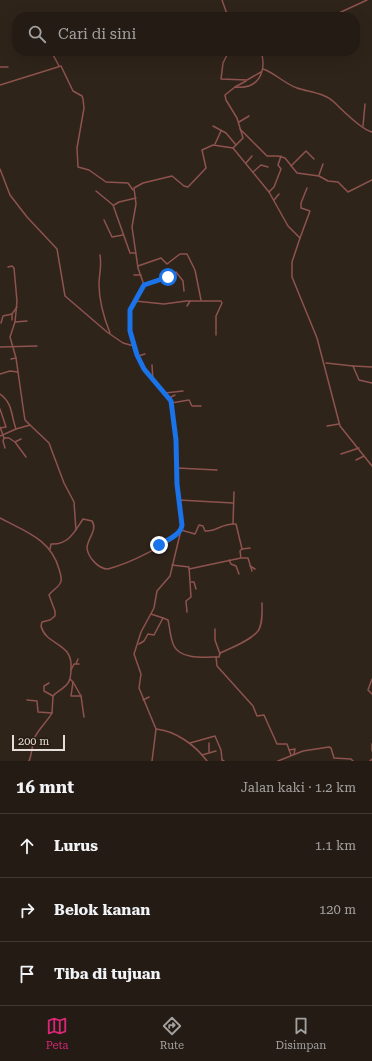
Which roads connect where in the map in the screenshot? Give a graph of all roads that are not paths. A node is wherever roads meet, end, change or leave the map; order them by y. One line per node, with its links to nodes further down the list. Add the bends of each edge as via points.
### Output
1 (222, 0): 3 (street)
2 (368, 0): 4 (street)
3 (226, 12)
4 (341, 12)
5 (54, 56): 8 (street)
6 (226, 56): 12 (street, via 221,79)
7 (262, 56): 11 (street)
8 (59, 66): 13 (street); 38 (street, via 64,68 73,92 80,94 83,99 84,108 77,148 78,167 91,171 106,182 128,183)
9 (0, 67): 10 (street)
10 (8, 67)
11 (263, 70): 12 (street); 14 (street, via 251,86); 19 (street, via 297,88 333,101)
12 (247, 80): 14 (street)
13 (0, 85)
14 (235, 87): 17 (street, via 227,92 225,98)
15 (365, 104): 19 (street)
16 (249, 116): 17 (street)
17 (239, 122): 20 (street)
18 (213, 126): 21 (street)
19 (363, 126): 22 (street)
20 (240, 129): 24 (street, via 243,139); 27 (street, via 267,156)
21 (221, 131): 23 (street); 24 (street)
22 (372, 132)
23 (215, 144): 25 (street); 38 (street, via 202,150 206,168 189,187 185,187 170,176 135,186)
24 (236, 145): 25 (street)
25 (233, 148): 29 (street)
26 (252, 156): 29 (street)
27 (280, 156): 31 (street); 40 (street, via 278,165 281,169 274,187)
28 (314, 159): 31 (street, via 306,152)
29 (246, 164): 34 (street)
30 (323, 164): 35 (street)
31 (291, 166): 35 (street, via 297,173)
32 (268, 167): 34 (street, via 261,165)
33 (0, 169): 66 (street, via 8,191 24,215 57,249 66,296)
34 (253, 172): 40 (street)
35 (319, 176): 36 (street, via 340,183 349,192)
36 (372, 180)
37 (307, 188): 47 (street, via 301,208 310,211)
38 (133, 190): 42 (street)
39 (96, 191): 44 (street)
40 (269, 192): 43 (street)
41 (279, 194): 43 (street)
42 (136, 198): 44 (street, via 119,202); 48 (street, via 132,224)
43 (274, 200): 47 (street, via 288,226)
44 (114, 206): 46 (street)
45 (104, 220): 46 (street, via 112,236)
46 (123, 235): 48 (street, via 130,253)
47 (300, 238): 76 (street, via 292,262 292,277)
48 (136, 253): 50 (street)
49 (100, 255): 66 (street, via 101,303)
50 (138, 266): 53 (street); 57 (street, via 161,258 167,264 180,254 187,254 195,270)
51 (8, 267): 60 (street, via 14,268)
52 (134, 275): 53 (street)
53 (141, 275): 54 (street)
54 (144, 285): 55 (street, via 172,277 176,272 183,281); 56 (street)
55 (184, 291)
56 (135, 300): 58 (street, via 161,304); 69 (street, via 130,313 130,331)
57 (201, 300): 58 (street); 67 (street, via 222,301 216,316)
58 (190, 301): 59 (street)
59 (187, 306)
60 (16, 307): 61 (street); 64 (street)
61 (12, 314): 62 (street); 65 (street, via 4,315)
62 (12, 320)
63 (27, 321): 64 (street)
64 (15, 322): 71 (street, via 10,337)
65 (1, 323)
66 (110, 333): 69 (street, via 123,343)
67 (216, 335)
68 (37, 346): 71 (street)
69 (134, 346): 73 (street)
70 (0, 347): 71 (street)
71 (13, 347): 74 (street)
72 (145, 354): 73 (street)
73 (138, 356): 82 (street)
74 (16, 358): 75 (street); 80 (street)
75 (11, 359)
76 (325, 363): 78 (street); 92 (street)
77 (152, 365): 82 (street)
78 (353, 366): 79 (street); 83 (street, via 359,380)
79 (372, 367)
80 (18, 372): 81 (street); 93 (street, via 25,418)
81 (0, 374)
82 (153, 381): 85 (street)
83 (372, 383)
84 (183, 391): 85 (street)
85 (165, 393): 88 (street)
86 (0, 394): 96 (street, via 8,401)
87 (175, 395): 88 (street)
88 (169, 398): 89 (street)
89 (171, 403): 90 (street, via 189,400 192,406); 108 (street)
90 (201, 406)
91 (0, 409): 95 (street, via 6,427)
92 (339, 424): 94 (street); 102 (street, via 347,437)
93 (30, 425): 96 (street); 115 (street, via 49,443 74,502)
94 (327, 426)
95 (0, 428): 97 (street)
96 (16, 429): 97 (street)
97 (1, 436): 98 (street)
98 (4, 438): 100 (street); 101 (street)
99 (22, 439): 100 (street)
100 (15, 442): 105 (street)
101 (5, 448)
102 (359, 448): 103 (street); 104 (street)
103 (342, 454)
104 (364, 456): 106 (street); 107 (street)
105 (26, 457)
106 (356, 460)
107 (372, 466)
108 (177, 468): 109 (street); 111 (street)
109 (217, 470)
110 (234, 492): 112 (street)
111 (179, 500): 112 (street); 116 (street)
112 (233, 503): 114 (street)
113 (0, 518): 119 (street, via 33,534)
114 (233, 524): 116 (street, via 219,526 210,532 200,526 194,534); 118 (street, via 237,526)
115 (76, 530): 116 (street, via 83,519 93,522 87,549 94,562 105,569 140,556); 119 (street, via 62,544 50,545)
116 (182, 530): 122 (street)
117 (250, 548): 118 (street)
118 (242, 550): 120 (street)
119 (50, 551): 141 (street, via 56,559 61,581 49,595 55,616 42,622 41,626 48,637 66,649)
120 (242, 558): 121 (street); 123 (street, via 248,558)
121 (229, 560): 124 (street); 127 (street, via 236,566)
122 (172, 565): 124 (street, via 188,566); 132 (street, via 168,579 157,591)
123 (250, 566): 125 (street); 126 (street)
124 (189, 569): 128 (street)
125 (255, 569)
126 (252, 571)
127 (239, 574)
128 (190, 582): 129 (street, via 194,582); 131 (street, via 191,599 186,601)
129 (196, 589)
130 (262, 603): 136 (street, via 262,620 258,630)
131 (187, 612)
132 (151, 614): 133 (street); 135 (street, via 141,632)
133 (163, 618): 135 (street, via 154,635 148,634); 137 (street, via 168,620 173,644 178,650 197,657)
134 (216, 629): 136 (street, via 215,640)
135 (139, 644): 151 (street, via 134,655 141,673 138,686)
136 (220, 654): 137 (street, via 220,657)
137 (216, 657): 158 (street, via 218,666 253,706 257,716 264,716 277,744 287,744)
138 (78, 659): 139 (street)
139 (76, 664): 140 (street); 141 (street)
140 (79, 664)
141 (71, 670): 142 (street)
142 (70, 679): 144 (street); 147 (street, via 66,686)
143 (372, 679): 146 (street, via 368,690)
144 (72, 682): 148 (street); 148 (street, via 71,696)
145 (49, 683): 147 (street, via 44,686 44,691)
146 (372, 694)
147 (53, 696): 152 (street)
148 (81, 696): 153 (street)
149 (149, 697): 151 (street)
150 (27, 700): 152 (street, via 37,701 38,712)
151 (143, 700): 154 (street)
152 (52, 713): 165 (street, via 35,737)
153 (84, 717)
154 (156, 729): 156 (street, via 166,730); 166 (street)
155 (208, 743): 161 (street)
156 (190, 744): 162 (street); 168 (street, via 215,736)
157 (372, 744): 160 (street)
158 (290, 750): 163 (street); 163 (street, via 295,749)
159 (216, 751): 161 (street)
160 (372, 751)
161 (209, 752): 162 (street)
162 (202, 755): 167 (street)
163 (292, 755): 169 (street); 170 (street, via 329,747 332,748 334,758 351,758)
164 (372, 759): 171 (street)
165 (29, 761)
166 (152, 761)
167 (207, 761)
168 (224, 761)
169 (278, 761)
170 (353, 761)
171 (370, 761)

